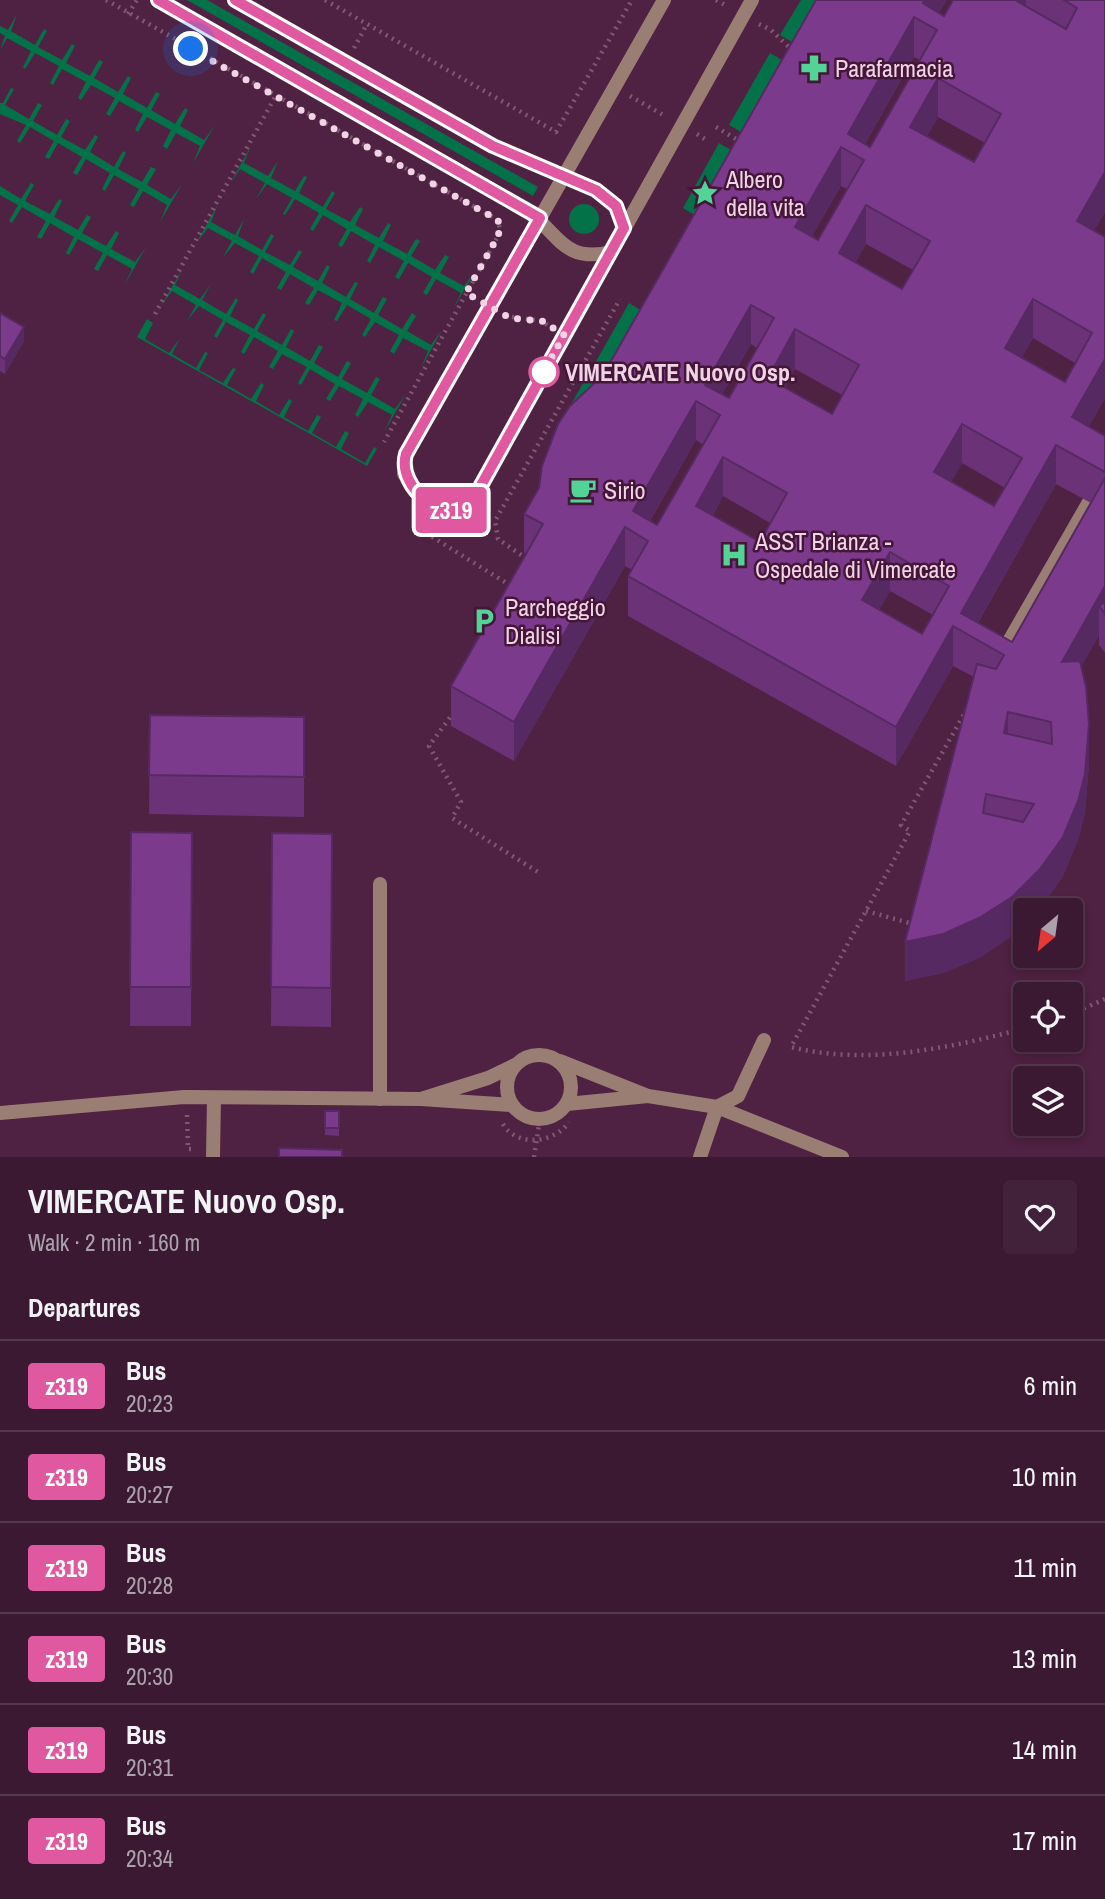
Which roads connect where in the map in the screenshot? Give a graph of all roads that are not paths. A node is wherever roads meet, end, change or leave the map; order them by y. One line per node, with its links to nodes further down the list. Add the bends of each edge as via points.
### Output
1 (158, 0): 6 (street)
2 (235, 0): 5 (street, via 493,146)
3 (664, 0): 5 (street)
4 (752, 0): 7 (street)
5 (564, 175): 6 (street); 7 (street, via 607,198 616,206)
6 (540, 218): 8 (street, via 566,248 581,255); 8 (street, via 406,454 404,474 416,492 442,508 463,509 474,498)
7 (624, 228): 8 (street)
8 (611, 252)
9 (1089, 502): 10 (street)
10 (993, 671)
11 (380, 884): 17 (street)
12 (765, 1040): 21 (street, via 738,1096)
13 (553, 1058): 14 (street, via 533,1055); 15 (street); 19 (street, via 568,1072 571,1093)
14 (515, 1065): 18 (street); 20 (street, via 507,1084)
15 (648, 1096): 19 (street); 21 (street)
16 (214, 1098): 17 (street); 22 (street); 23 (street)
17 (380, 1099): 18 (street)
18 (421, 1099): 20 (street)
19 (567, 1104): 20 (street, via 540,1119 519,1113)
20 (512, 1105)
21 (717, 1107): 24 (street); 25 (street)
22 (0, 1113)
23 (213, 1157)
24 (700, 1157)
25 (842, 1157)

